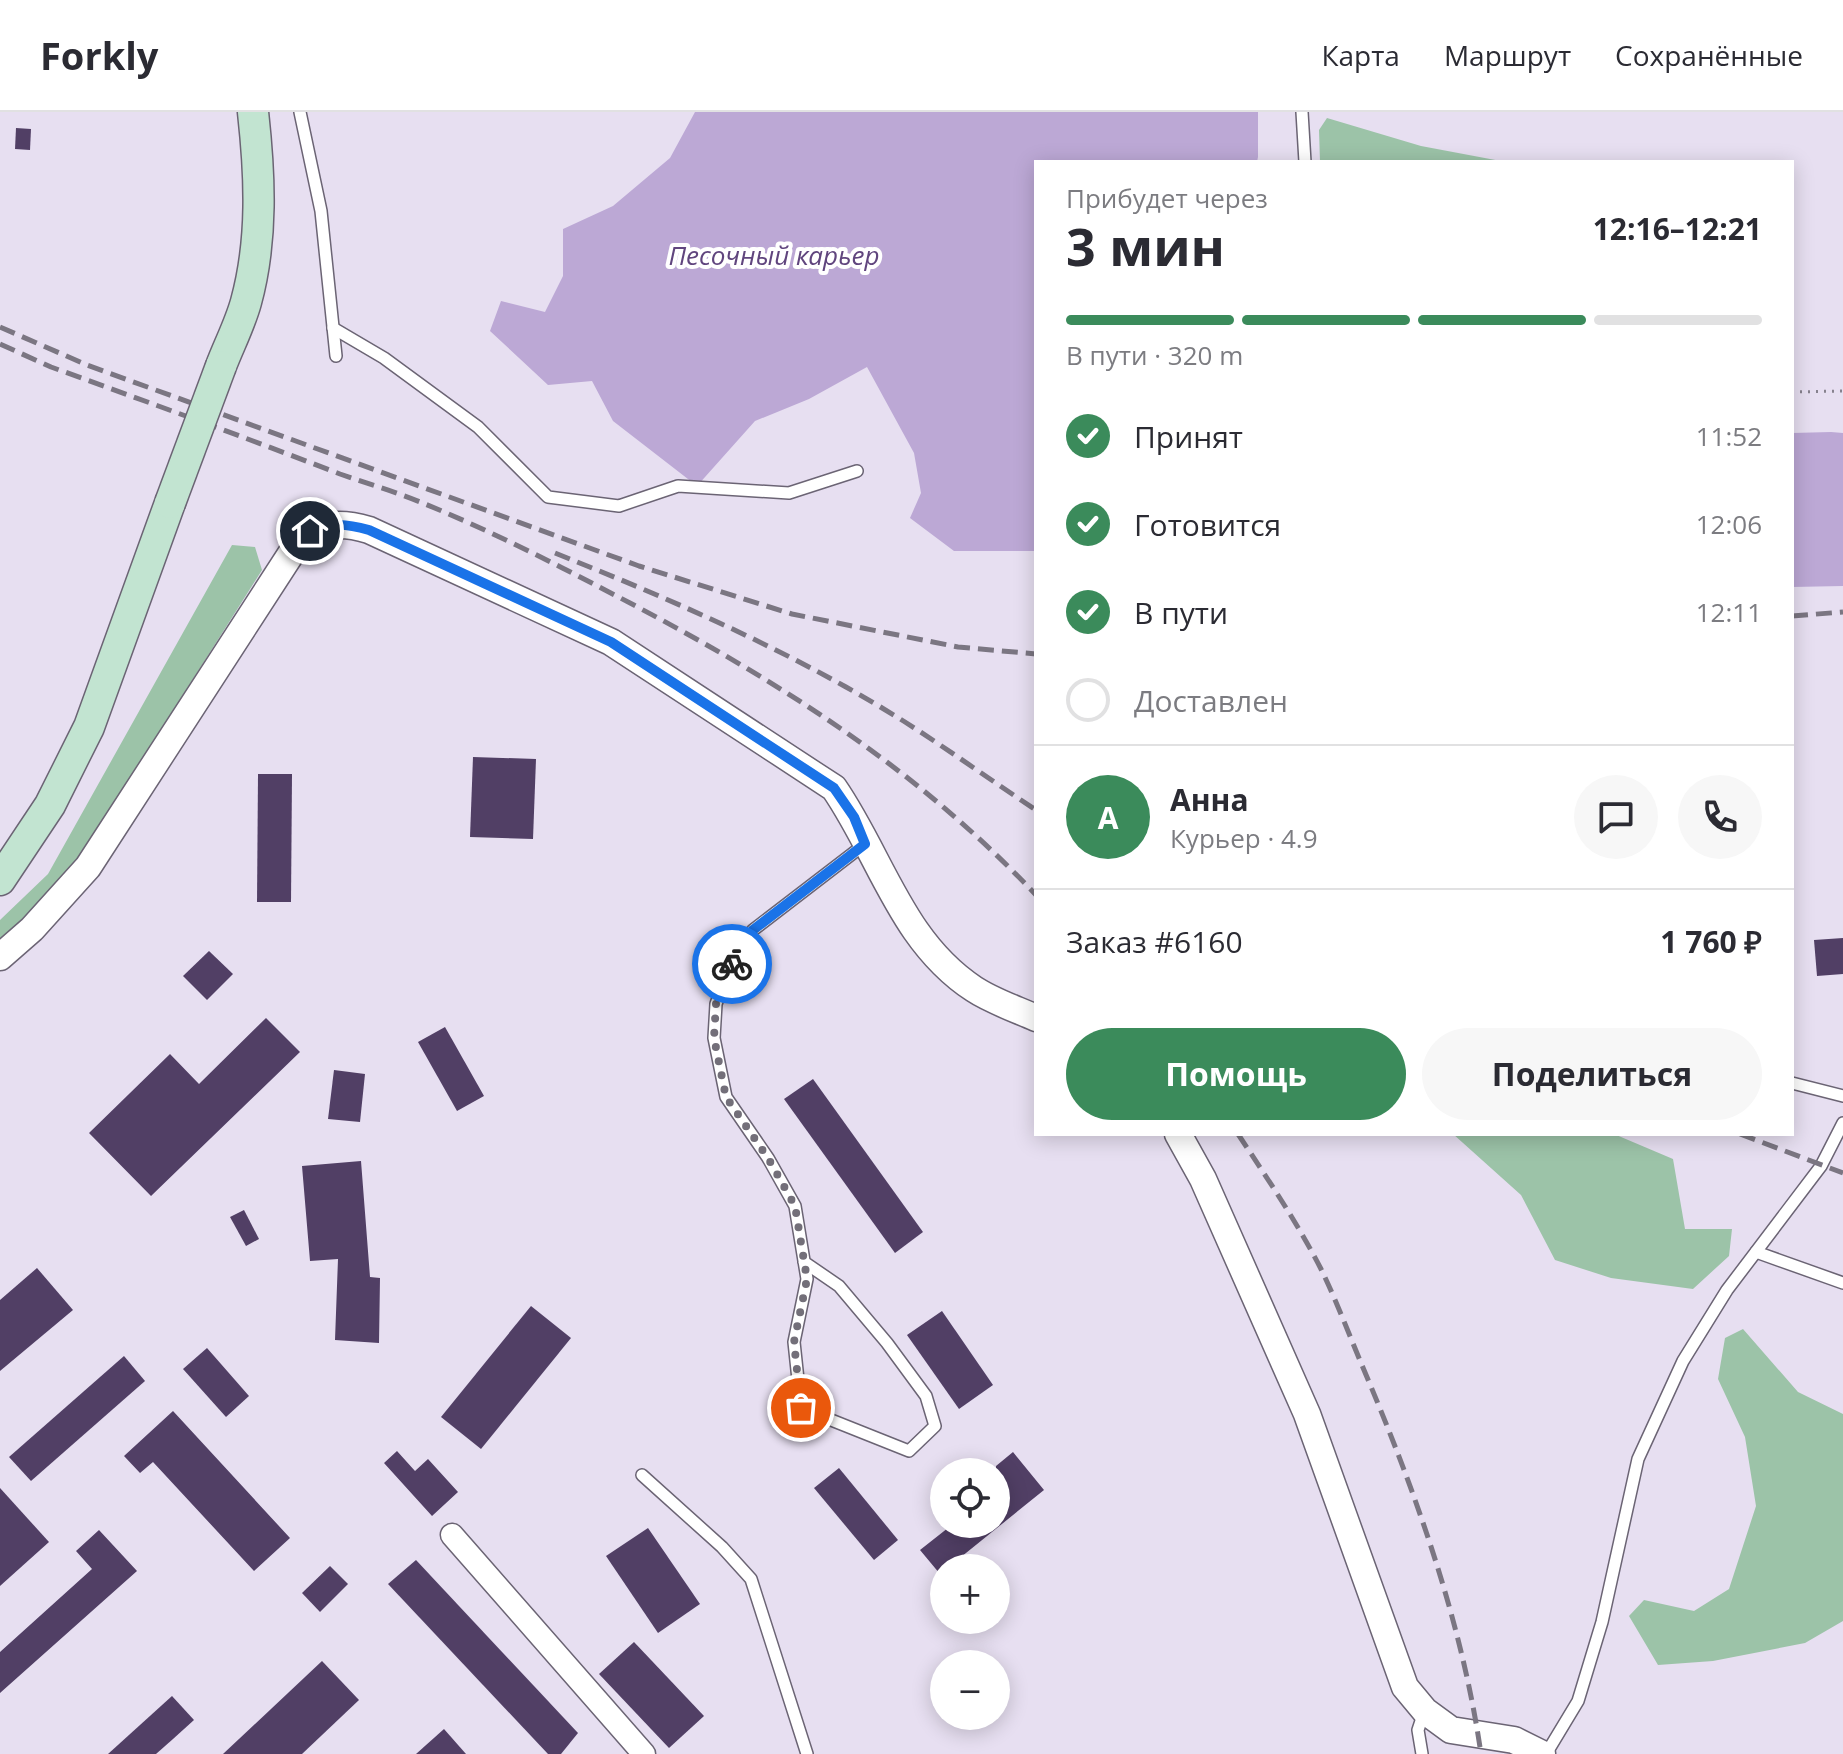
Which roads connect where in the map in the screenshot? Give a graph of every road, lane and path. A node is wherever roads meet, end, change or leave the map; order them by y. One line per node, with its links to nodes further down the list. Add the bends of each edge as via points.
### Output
1 (253, 112): 11 (main road, bridge, via 258,238 246,303 89,727 50,805)
2 (300, 112): 5 (lane, via 321,211)
3 (1302, 112): 4 (lane)
4 (1305, 160)
5 (333, 328): 6 (lane); 9 (lane, via 478,427 548,497 619,506 678,486 789,493)
6 (336, 356)
7 (1843, 391): 8 (path)
8 (1794, 392)
9 (857, 471)
10 (865, 844): 12 (street, via 834,788 611,642 369,530 325,525 298,543 88,867); 13 (street, via 913,930 936,958 975,990); 19 (lane, via 753,930 729,968 716,1004 714,1038 726,1097 795,1206)
11 (0, 880)
12 (0, 957)
13 (1034, 1017)
14 (1794, 1084): 15 (lane)
15 (1843, 1096)
16 (1843, 1123): 18 (lane, via 1821,1166)
17 (1179, 1136): 23 (street, via 1307,1414 1405,1687)
18 (1756, 1252): 20 (lane); 27 (lane, via 1683,1361 1638,1459 1602,1622 1578,1701)
19 (804, 1262): 19 (lane, via 807,1279 794,1342 801,1408 909,1451 935,1426 926,1396 839,1286)
20 (1843, 1283)
21 (642, 1475): 25 (lane, via 751,1579)
22 (452, 1535): 24 (street)
23 (1425, 1711): 26 (lane, via 1418,1730); 27 (street, via 1451,1730 1514,1740)
24 (644, 1754)
25 (807, 1754)
26 (1422, 1754)
27 (1544, 1754)

